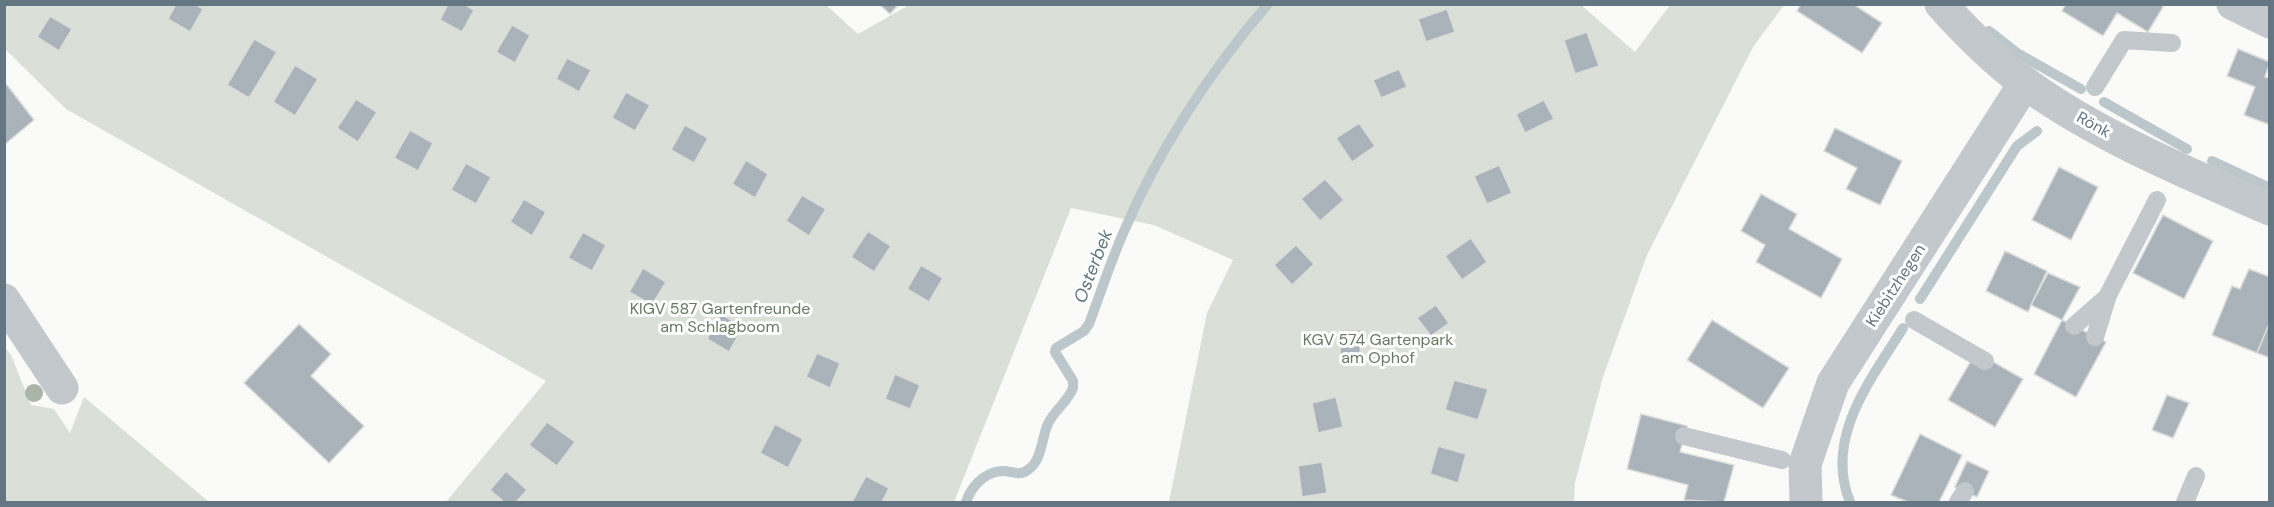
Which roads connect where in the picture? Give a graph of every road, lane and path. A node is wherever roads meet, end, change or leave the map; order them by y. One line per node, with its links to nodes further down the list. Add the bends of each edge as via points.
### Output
1 (1941, 4): 5 (street, Rönk, via 1965,31)
2 (2233, 4): 3 (street)
3 (2270, 22)
4 (2172, 43): 6 (lane, via 2124,40)
5 (2025, 83): 8 (street, Rönk, via 2137,148); 19 (street, Kiebitzhegen, via 1833,383 1805,464)
6 (2094, 87)
7 (2157, 200): 9 (lane)
8 (2270, 209)
9 (2107, 297): 12 (lane); 13 (lane)
10 (4, 300): 15 (street)
11 (1914, 320): 14 (lane)
12 (2074, 326)
13 (2095, 337)
14 (1985, 362)
15 (62, 388)
16 (1684, 436): 17 (lane)
17 (1782, 460)
18 (2198, 475): 20 (lane)
19 (1806, 502)
20 (2185, 502)

